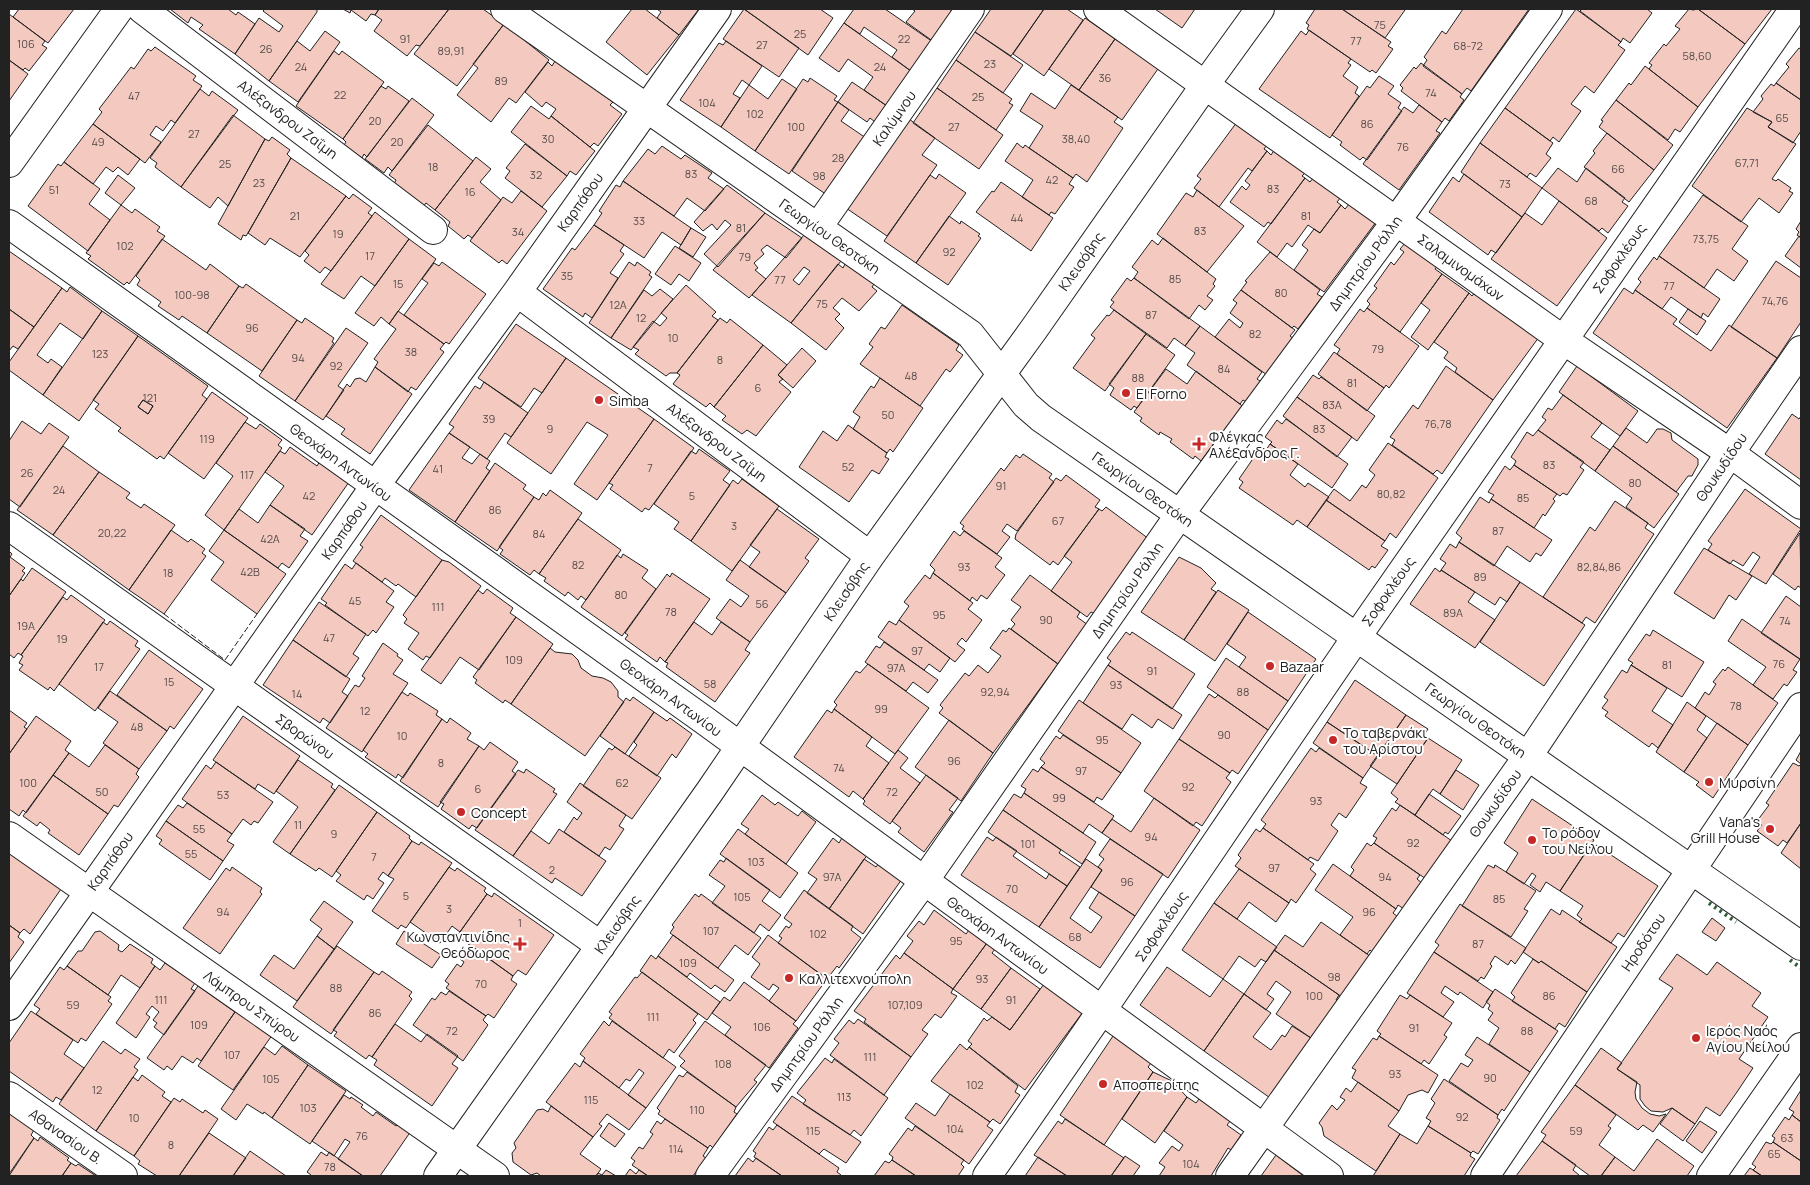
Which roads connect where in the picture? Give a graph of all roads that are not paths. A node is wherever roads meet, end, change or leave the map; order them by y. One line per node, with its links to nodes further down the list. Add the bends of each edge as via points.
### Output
1 (119, 9): 12 (street)
2 (142, 9): 16 (street, Αλέξανδρου Ζαΐμη)
3 (505, 9): 11 (street, Γεωργίου Θεοτόκη)
4 (717, 9): 11 (street, Καρπάθου)
5 (970, 9): 15 (street, Καλύμνου)
6 (1098, 9): 10 (street, Σαλαμινομάχων)
7 (1260, 9): 10 (street, Κλεισόβης)
8 (1548, 9): 13 (street, Δημητρίου Ράλλη)
9 (1794, 9): 18 (street, Σοφοκλέους)
10 (1205, 85): 13 (street, Σαλαμινομάχων); 20 (street, Κλεισόβης)
11 (646, 107): 15 (street, Γεωργίου Θεοτόκη); 17 (street, Καρπάθου)
12 (9, 163)
13 (1397, 220): 18 (street, Σαλαμινομάχων); 24 (street, Δημητρίου Ράλλη)
14 (9, 224): 22 (street, Θεοχάρη Αντωνίου)
15 (818, 227): 20 (street, Γεωργίου Θεοτόκη, via 970,334)
16 (433, 230)
17 (517, 292): 22 (street, Καρπάθου); 26 (street, Αλέξανδρου Ζαΐμη)
18 (1562, 339): 21 (street, Σαλαμινομάχων); 27 (street, Σοφοκλέους)
19 (1801, 350): 21 (street, Θουκυδίδου)
20 (1002, 374): 24 (street, Γεωργίου Θεοτόκη, via 1026,405 1041,418); 26 (street, Κλεισόβης)
21 (1730, 453): 23 (street, Σαλαμινομάχων); 31 (street, Θουκυδίδου)
22 (375, 486): 28 (street, Καρπάθου); 30 (street, Θεοχάρη Αντωνίου)
23 (1801, 505)
24 (1180, 514): 27 (street, Γεωργίου Θεοτόκη); 34 (street, Δημητρίου Ράλλη)
25 (9, 526): 28 (street, Σβορώνου)
26 (870, 556): 30 (street, Κλεισόβης)
27 (1356, 637): 31 (street, Γεωργίου Θεοτόκη); 39 (street, Σοφοκλέους)
28 (234, 686): 35 (street, Καρπάθου); 36 (street, Σβορώνου)
29 (1801, 707): 33 (street, Ηροδότου)
30 (740, 747): 34 (street, Θεοχάρη Αντωνίου); 36 (street, Κλεισόβης)
31 (1528, 756): 33 (street, Γεωργίου Θεοτόκη); 42 (street, Θουκυδίδου)
32 (9, 836): 35 (street, Λάμπρου Σπύρου)
33 (1691, 870): 37 (street, Γεωργίου Θεοτόκη); 51 (street, Ηροδότου)
34 (924, 881): 39 (street, Θεοχάρη Αντωνίου); 47 (street, Δημητρίου Ράλλη)
35 (89, 891): 38 (street, Καρπάθου); 43 (street, Λάμπρου Σπύρου)
36 (601, 946): 43 (street, Κλεισόβης)
37 (1801, 946)
38 (9, 1006)
39 (1103, 1011): 42 (street, Θεοχάρη Αντωνίου); 48 (street, Σοφοκλέους)
40 (1801, 1047): 52 (street)
41 (9, 1096): 44 (street, Αθανασίου Β.)
42 (1264, 1129): 49 (street, Θουκυδίδου); 50 (street, Θεοχάρη Αντωνίου)
43 (457, 1149): 45 (street, Κλεισόβης); 46 (street, Λάμπρου Σπύρου)
44 (123, 1176)
45 (438, 1176)
46 (495, 1176)
47 (710, 1176)
48 (988, 1176)
49 (1230, 1176)
50 (1328, 1176)
51 (1485, 1176)
52 (1711, 1176)

